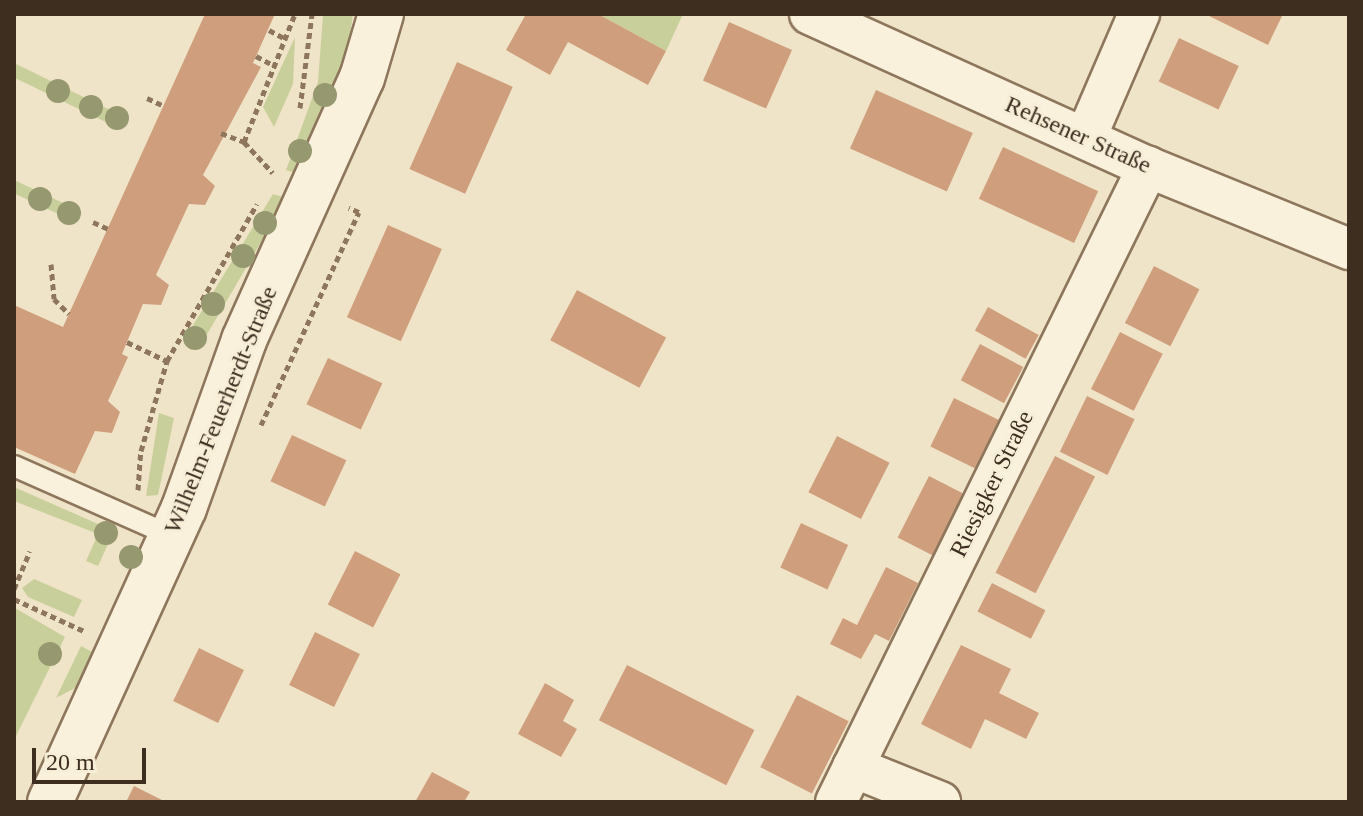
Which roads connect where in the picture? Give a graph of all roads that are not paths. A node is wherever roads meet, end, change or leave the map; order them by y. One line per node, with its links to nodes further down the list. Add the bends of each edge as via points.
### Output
1 (381, 14): 8 (main road, Wilhelm-Feuerherdt-Straße, via 362,78 244,340)
2 (810, 14): 4 (street, Rehsener Straße)
3 (1139, 14): 4 (street)
4 (1086, 137): 5 (street, Rehsener Straße)
5 (1148, 167): 6 (street, Rehsener Straße); 9 (street, Riesigker Straße)
6 (1349, 249)
7 (14, 466): 8 (lane)
8 (172, 536): 10 (main road, Wilhelm-Feuerherdt-Straße)
9 (853, 767): 11 (street, Riesigker Straße); 12 (street)
10 (50, 802)
11 (836, 802)
12 (940, 802)

